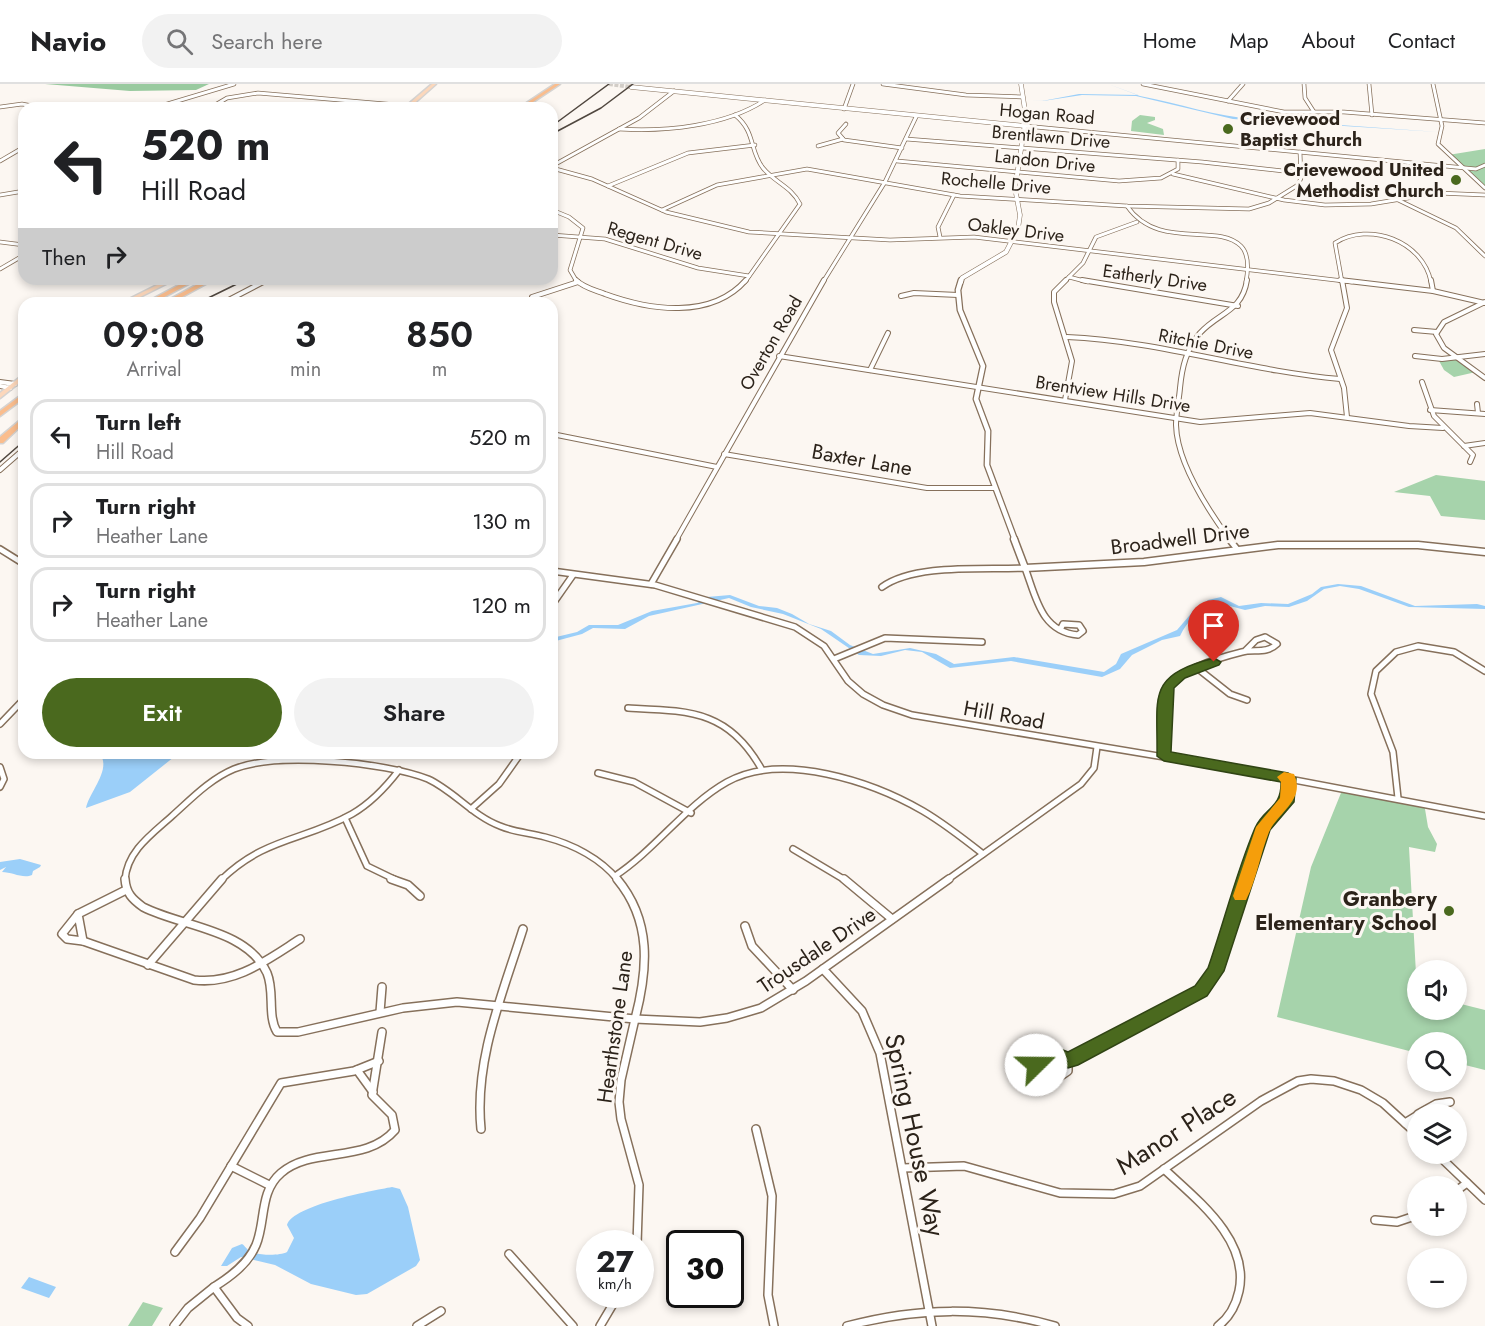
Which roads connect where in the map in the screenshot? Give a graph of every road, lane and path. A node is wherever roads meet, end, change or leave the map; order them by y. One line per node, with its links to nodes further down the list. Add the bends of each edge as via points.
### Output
1 (234, 84): 24 (street)
2 (434, 84): 27 (main road)
3 (558, 84): 28 (highway)
4 (654, 84): 17 (street)
5 (853, 84): 32 (street)
6 (884, 84): 20 (street)
7 (1021, 84): 21 (street)
8 (1143, 84): 18 (street)
9 (1176, 84): 18 (street)
10 (1244, 84): 23 (street)
11 (1304, 84): 33 (street, via 1305,99)
12 (1369, 84): 35 (street)
13 (1433, 84): 37 (street)
14 (564, 87): 29 (highway)
15 (631, 87): 17 (street, Hogan Road)
16 (951, 87): 20 (street)
17 (649, 88): 19 (street, Hogan Road)
18 (1170, 89): 23 (street)
19 (674, 91): 22 (street, Hogan Road); 41 (street)
20 (946, 92): 21 (street)
21 (1023, 97): 40 (street)
22 (765, 100): 32 (street, Hogan Road); 34 (street, via 756,109)
23 (1228, 101): 33 (street, via 1284,112)
24 (174, 102)
25 (220, 102): 26 (street, via 253,93)
26 (353, 102)
27 (414, 102)
28 (530, 102)
29 (541, 102)
30 (18, 105): 31 (street)
31 (0, 108)
32 (844, 109): 36 (street, Hogan Road)
33 (1314, 112): 35 (street)
34 (735, 115): 41 (street, via 650,131); 44 (street, via 749,127)
35 (1372, 115): 37 (street)
36 (916, 117): 40 (street, Hogan Road); 42 (street, Overton Road)
37 (1441, 122): 38 (street); 55 (street, via 1438,144)
38 (1485, 123)
39 (846, 124): 43 (street, via 838,133)
40 (1025, 126): 47 (street); 49 (street, Hogan Road)
41 (619, 129): 53 (street)
42 (906, 139): 46 (street, Overton Road); 47 (street, Brentlawn Drive)
43 (843, 140): 45 (street); 46 (street)
44 (754, 145): 59 (street, via 760,163); 62 (street, via 693,151)
45 (818, 146)
46 (902, 148): 50 (street, Overton Road)
47 (1021, 148): 51 (street, Brentlawn Drive); 57 (street)
48 (18, 150): 52 (street)
49 (1300, 152): 55 (street, Hogan Road); 58 (street)
50 (897, 160): 57 (street, Landon Drive); 61 (street, Overton Road)
51 (1178, 160): 58 (street, Brentlawn Drive); 60 (street, via 1178,170)
52 (0, 161)
53 (558, 164)
54 (1485, 165): 55 (street, Hogan Road, via 1476,169)
55 (1462, 167): 63 (street)
56 (558, 169): 62 (street, Oakley Drive)
57 (1018, 171): 60 (street, Landon Drive, via 1119,181 1151,180); 70 (street)
58 (1301, 173): 68 (street, Rochelle Drive, via 1298,185)
59 (770, 174): 61 (street, Rochelle Drive, via 814,170); 72 (street, Rochelle Drive, via 715,185); 76 (street, via 800,204)
60 (1173, 174): 68 (street)
61 (885, 182): 66 (street, Rochelle Drive); 78 (street, Overton Road)
62 (607, 186): 72 (street, Oakley Drive)
63 (1485, 188)
64 (18, 192): 65 (street)
65 (0, 195)
66 (954, 195): 70 (street, Rochelle Drive); 79 (street, via 939,225)
67 (1485, 195): 69 (street, via 1438,193)
68 (1277, 198): 69 (street, via 1343,206); 71 (street, Rochelle Drive, via 1249,208)
69 (1396, 199): 84 (street, via 1458,228)
70 (1017, 200): 71 (street, Rochelle Drive); 81 (street, via 1020,222)
71 (1127, 206): 74 (street)
72 (662, 211): 76 (street, Oakley Drive)
73 (558, 213): 77 (street, via 578,221 584,228)
74 (1137, 222): 83 (street, via 1101,233 1092,240); 87 (street, via 1160,230 1235,242 1245,251)
75 (558, 235): 77 (street, Regent Drive)
76 (779, 236): 78 (street, Oakley Drive); 88 (street)
77 (584, 237): 88 (street, Regent Drive, via 612,240 699,268); 91 (street, via 570,268)
78 (849, 237): 79 (street, Oakley Drive); 112 (street, Overton Road)
79 (940, 237): 81 (street, Oakley Drive)
80 (0, 242): 82 (street)
81 (1012, 242): 83 (street, Oakley Drive); 97 (street, via 1003,254 963,276)
82 (18, 244)
83 (1088, 252): 87 (street, Oakley Drive); 89 (street)
84 (1485, 256)
85 (18, 258): 86 (street)
86 (0, 269)
87 (1246, 270): 90 (street, Oakley Drive); 105 (street, via 1244,296)
88 (749, 276): 91 (street, via 729,294 666,308 637,305)
89 (1069, 277): 105 (street, Eatherly Drive); 109 (street, via 1053,296)
90 (1342, 281): 96 (street, Oakley Drive); 96 (street, via 1335,243 1349,236 1375,236 1400,242 1418,254 1428,268); 117 (street, via 1347,308 1330,350)
91 (578, 282): 103 (street)
92 (160, 285): 99 (main road)
93 (183, 285): 100 (highway)
94 (200, 285): 101 (highway)
95 (258, 285): 102 (street)
96 (1433, 291): 104 (street, Oakley Drive)
97 (958, 295): 98 (street); 122 (street, via 964,323 983,366)
98 (901, 296)
99 (136, 297)
100 (160, 297)
101 (178, 297)
102 (234, 297)
103 (532, 297)
104 (1485, 303): 107 (street, via 1444,322)
105 (1238, 306): 110 (street, via 1203,331)
106 (1414, 330): 107 (street)
107 (1437, 332): 114 (street, via 1440,344)
108 (888, 333): 115 (street)
109 (1067, 337): 110 (street, Ritchie Drive, via 1106,339); 125 (street, via 1074,369)
110 (1187, 354): 117 (street, Ritchie Drive, via 1298,376); 132 (street)
111 (1485, 354): 114 (street)
112 (779, 356): 115 (street, Brentview Hills Drive); 139 (street, Overton Road)
113 (1415, 356): 114 (street)
114 (1457, 358): 116 (street)
115 (870, 370): 122 (street, Brentview Hills Drive)
116 (1485, 378)
117 (1340, 379): 131 (street)
118 (18, 381): 121 (main road)
119 (1422, 382): 127 (street)
120 (0, 384): 121 (street)
121 (12, 386): 123 (main road)
122 (979, 386): 125 (street, Brentview Hills Drive); 144 (street, via 976,401 988,431 986,461)
123 (0, 396)
124 (18, 399): 129 (highway)
125 (1065, 400): 132 (street, Brentview Hills Drive)
126 (1477, 404): 128 (street)
127 (1430, 410): 128 (street); 134 (street)
128 (1478, 413): 130 (street)
129 (0, 414)
130 (1485, 414)
131 (1347, 417): 132 (street, Brentview Hills Drive, via 1297,414 1223,423); 134 (street, Brentview Hills Drive)
132 (1177, 419): 146 (street, via 1178,436 1197,493)
133 (18, 424): 136 (highway)
134 (1443, 428): 138 (street)
135 (558, 435): 142 (street)
136 (0, 441)
137 (1485, 443): 138 (street)
138 (1464, 446): 141 (street, via 1474,456)
139 (724, 454): 142 (street, Overton Road); 144 (street, Baxter Lane, via 933,488)
140 (18, 455): 143 (street)
141 (1470, 462)
142 (717, 467): 152 (street, Overton Road)
143 (0, 470)
144 (995, 488): 149 (street)
145 (0, 549): 148 (street)
146 (1237, 549): 147 (street, Broadwell Drive, via 1278,545 1412,545); 149 (street, Broadwell Drive, via 1144,562)
147 (1485, 552)
148 (18, 560)
149 (1025, 568): 153 (street, Broadwell Drive, via 911,574); 155 (street, via 1042,615)
150 (558, 572): 151 (street, Hill Road)
151 (573, 575): 152 (street, Hill Road); 154 (street)
152 (651, 584): 158 (street, Hill Road, via 800,629 818,640)
153 (882, 587)
154 (558, 596)
155 (1061, 628)
156 (982, 642): 158 (street, via 890,637 872,640)
157 (1245, 651): 157 (street, via 1270,649 1277,644 1263,636); 159 (street)
158 (834, 659): 165 (street, Hill Road, via 857,690 893,710)
159 (1197, 668): 161 (street, via 1230,694); 166 (street, via 1178,676 1166,689)
160 (1485, 671): 174 (street, via 1453,651 1423,646 1400,649 1378,667 1371,684 1371,699 1393,752)
161 (1247, 700)
162 (18, 705): 164 (street)
163 (628, 708): 170 (street, via 689,712 720,723 749,746)
164 (0, 724)
165 (1096, 747): 166 (street, Hill Road); 180 (street, Trousdale Drive, via 1094,768 1085,781)
166 (1164, 756): 172 (street, Hill Road)
167 (517, 759): 175 (street, via 499,784)
168 (0, 766): 173 (street, via 4,778)
169 (399, 770): 175 (street, Hearthstone Lane, via 429,779); 178 (street, via 374,799); 182 (street, Hearthstone Lane, via 286,761 262,761 234,769 139,846 127,868)
170 (762, 770): 176 (street, via 726,783); 180 (street, via 807,770 881,792 936,819)
171 (598, 773): 176 (street, via 634,782)
172 (1288, 778): 174 (street, Hill Road); 200 (street, via 1287,800 1263,827 1209,982 1194,995)
173 (0, 787)
174 (1398, 798): 177 (street, Hill Road)
175 (471, 809): 181 (street, Hearthstone Lane, via 500,827 555,839 581,850)
176 (691, 813): 181 (street, via 648,854)
177 (1485, 816)
178 (345, 818): 183 (street, via 366,864 376,873 410,884); 186 (street, via 283,838 249,856 221,879)
179 (793, 849): 185 (street, via 843,878)
180 (982, 855): 185 (street, Trousdale Drive)
181 (615, 876): 198 (street, Hearthstone Lane, via 634,903 645,936 644,969)
182 (126, 890): 184 (street); 186 (street, via 141,908)
183 (420, 896)
184 (78, 914): 190 (street); 190 (street, via 62,934 67,939)
185 (892, 919): 193 (street, Trousdale Drive)
186 (184, 922): 191 (street, via 229,937); 192 (street)
187 (744, 926): 195 (street, via 752,946)
188 (522, 929): 196 (street)
189 (300, 939): 191 (street)
190 (83, 941): 192 (street)
191 (261, 962): 192 (street, via 213,982); 197 (street, Trousdale Drive, via 271,981 276,1031 297,1031)
192 (148, 965)
193 (823, 969): 195 (street, Trousdale Drive); 211 (street, Spring House Way, via 857,1005 878,1045)
194 (382, 987): 197 (street)
195 (793, 990): 198 (street, Trousdale Drive, via 761,1008 721,1020 686,1023)
196 (500, 1006): 197 (street, Trousdale Drive, via 440,1003); 198 (street, Trousdale Drive); 207 (street, via 479,1088)
197 (380, 1012)
198 (634, 1019): 219 (street, Hearthstone Lane, via 619,1105 639,1187)
199 (382, 1032): 201 (street)
200 (1068, 1060): 200 (street, via 1053,1053 1039,1060 1036,1067 1044,1078 1055,1080 1068,1071)
201 (379, 1061): 202 (street); 203 (street)
202 (357, 1070): 203 (street); 210 (street, via 281,1083)
203 (373, 1092): 215 (street, via 373,1097 395,1120 387,1142 297,1162)
204 (1450, 1102): 205 (street)
205 (1436, 1104)
206 (1405, 1123): 212 (street, Manor Place, via 1383,1103 1352,1086 1327,1079 1301,1080 1230,1120)
207 (481, 1129)
208 (756, 1129): 231 (street, via 772,1196 768,1288)
209 (1447, 1164): 213 (street)
210 (231, 1166): 215 (street); 220 (street)
211 (903, 1168): 212 (street, Manor Place, via 964,1166 1047,1191 1086,1195 1134,1189); 225 (street, Spring House Way)
212 (1164, 1169): 235 (street, via 1216,1221 1237,1257 1240,1292 1231,1313)
213 (1460, 1176)
214 (1467, 1183): 216 (street)
215 (270, 1185): 222 (street, via 264,1197 255,1248)
216 (1485, 1200)
217 (1407, 1219): 218 (street)
218 (1375, 1220)
219 (639, 1230)
220 (175, 1252)
221 (509, 1254): 229 (street)
222 (214, 1287): 226 (street, via 188,1308); 227 (street, via 237,1318)
223 (611, 1308): 230 (street)
224 (441, 1311): 228 (street)
225 (929, 1311): 232 (street); 233 (street, Spring House Way); 234 (street, via 999,1311)
226 (174, 1326)
227 (248, 1326)
228 (417, 1326)
229 (573, 1326)
230 (600, 1326)
231 (774, 1326)
232 (847, 1326)
233 (932, 1326)
234 (1055, 1326)
235 (1218, 1326)

